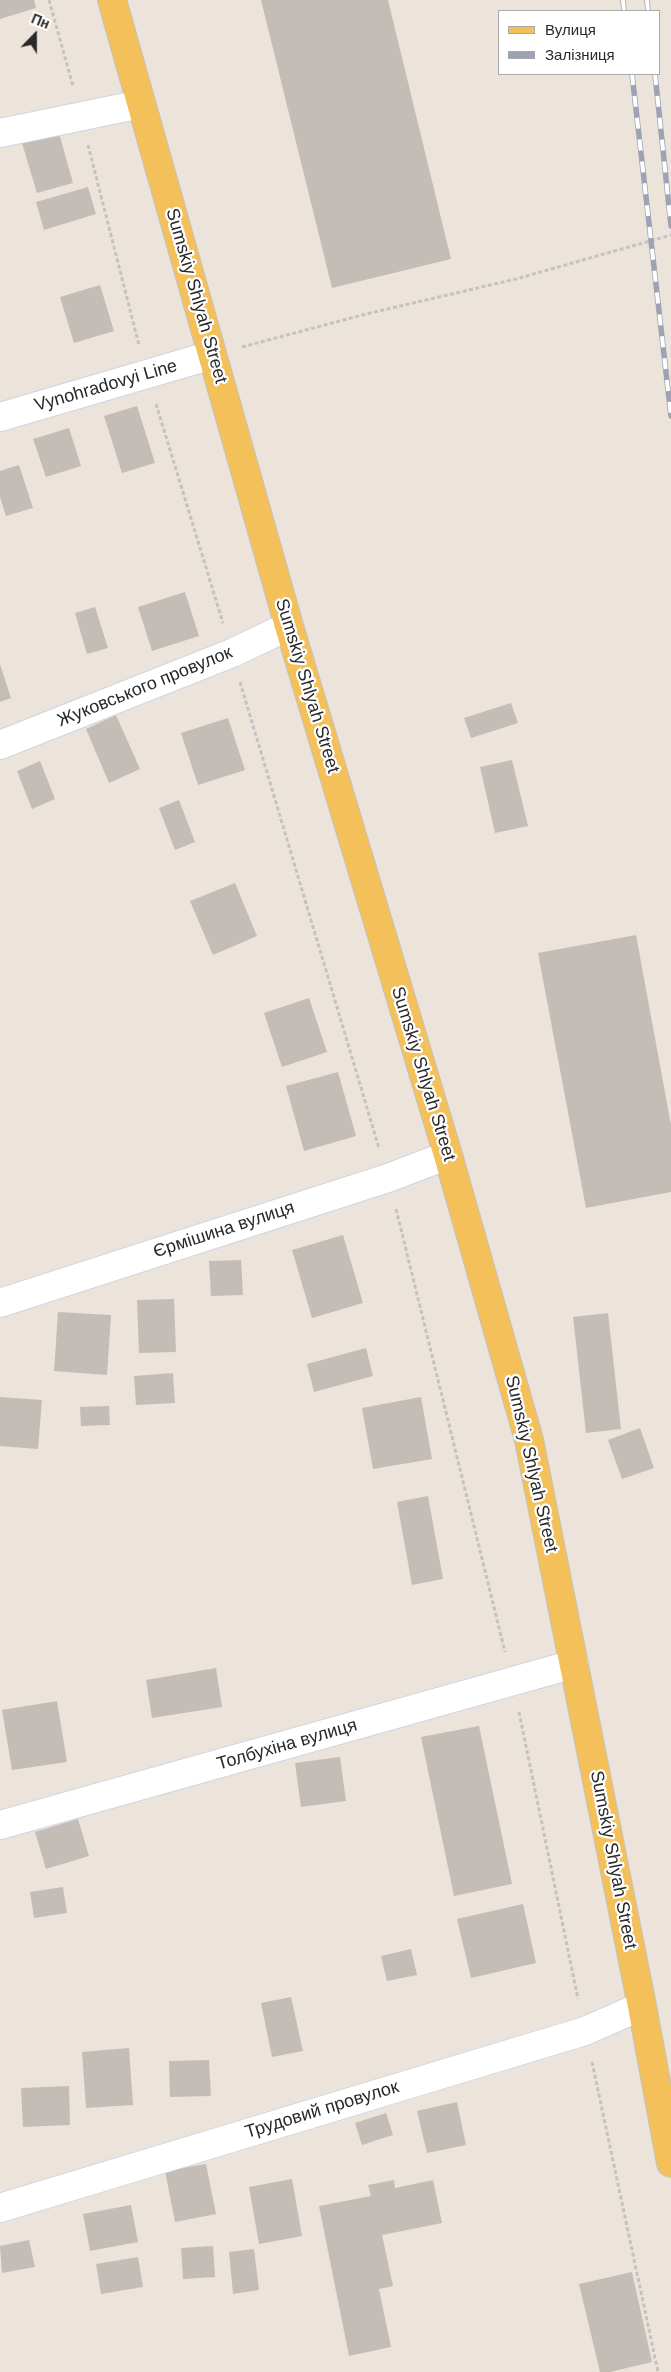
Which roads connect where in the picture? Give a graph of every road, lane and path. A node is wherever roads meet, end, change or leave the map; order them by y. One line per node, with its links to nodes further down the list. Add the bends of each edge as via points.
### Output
1 (112, 0): 2 (main road, Sumskiy Shlyah Street)
2 (141, 104): 3 (street); 5 (main road, Sumskiy Shlyah Street)
3 (0, 133)
4 (671, 235): 5 (path, via 516,279)
5 (212, 354): 6 (street, Vynohradovyi Line); 7 (main road, Sumskiy Shlyah Street)
6 (0, 417)
7 (289, 626): 8 (street, Жуковського провулок, via 232,653); 9 (main road, Sumskiy Shlyah Street)
8 (0, 745)
9 (448, 1155): 10 (street, Єрмішина вулиця, via 388,1178); 11 (main road, Sumskiy Shlyah Street, via 529,1440)
10 (0, 1303)
11 (574, 1664): 12 (street, Толбухіна вулиця); 13 (main road, Sumskiy Shlyah Street)
12 (0, 1825)
13 (642, 2006): 14 (main road, Sumskiy Shlyah Street); 15 (street, Трудовий провулок, via 585,2031)
14 (671, 2163)
15 (0, 2208)

